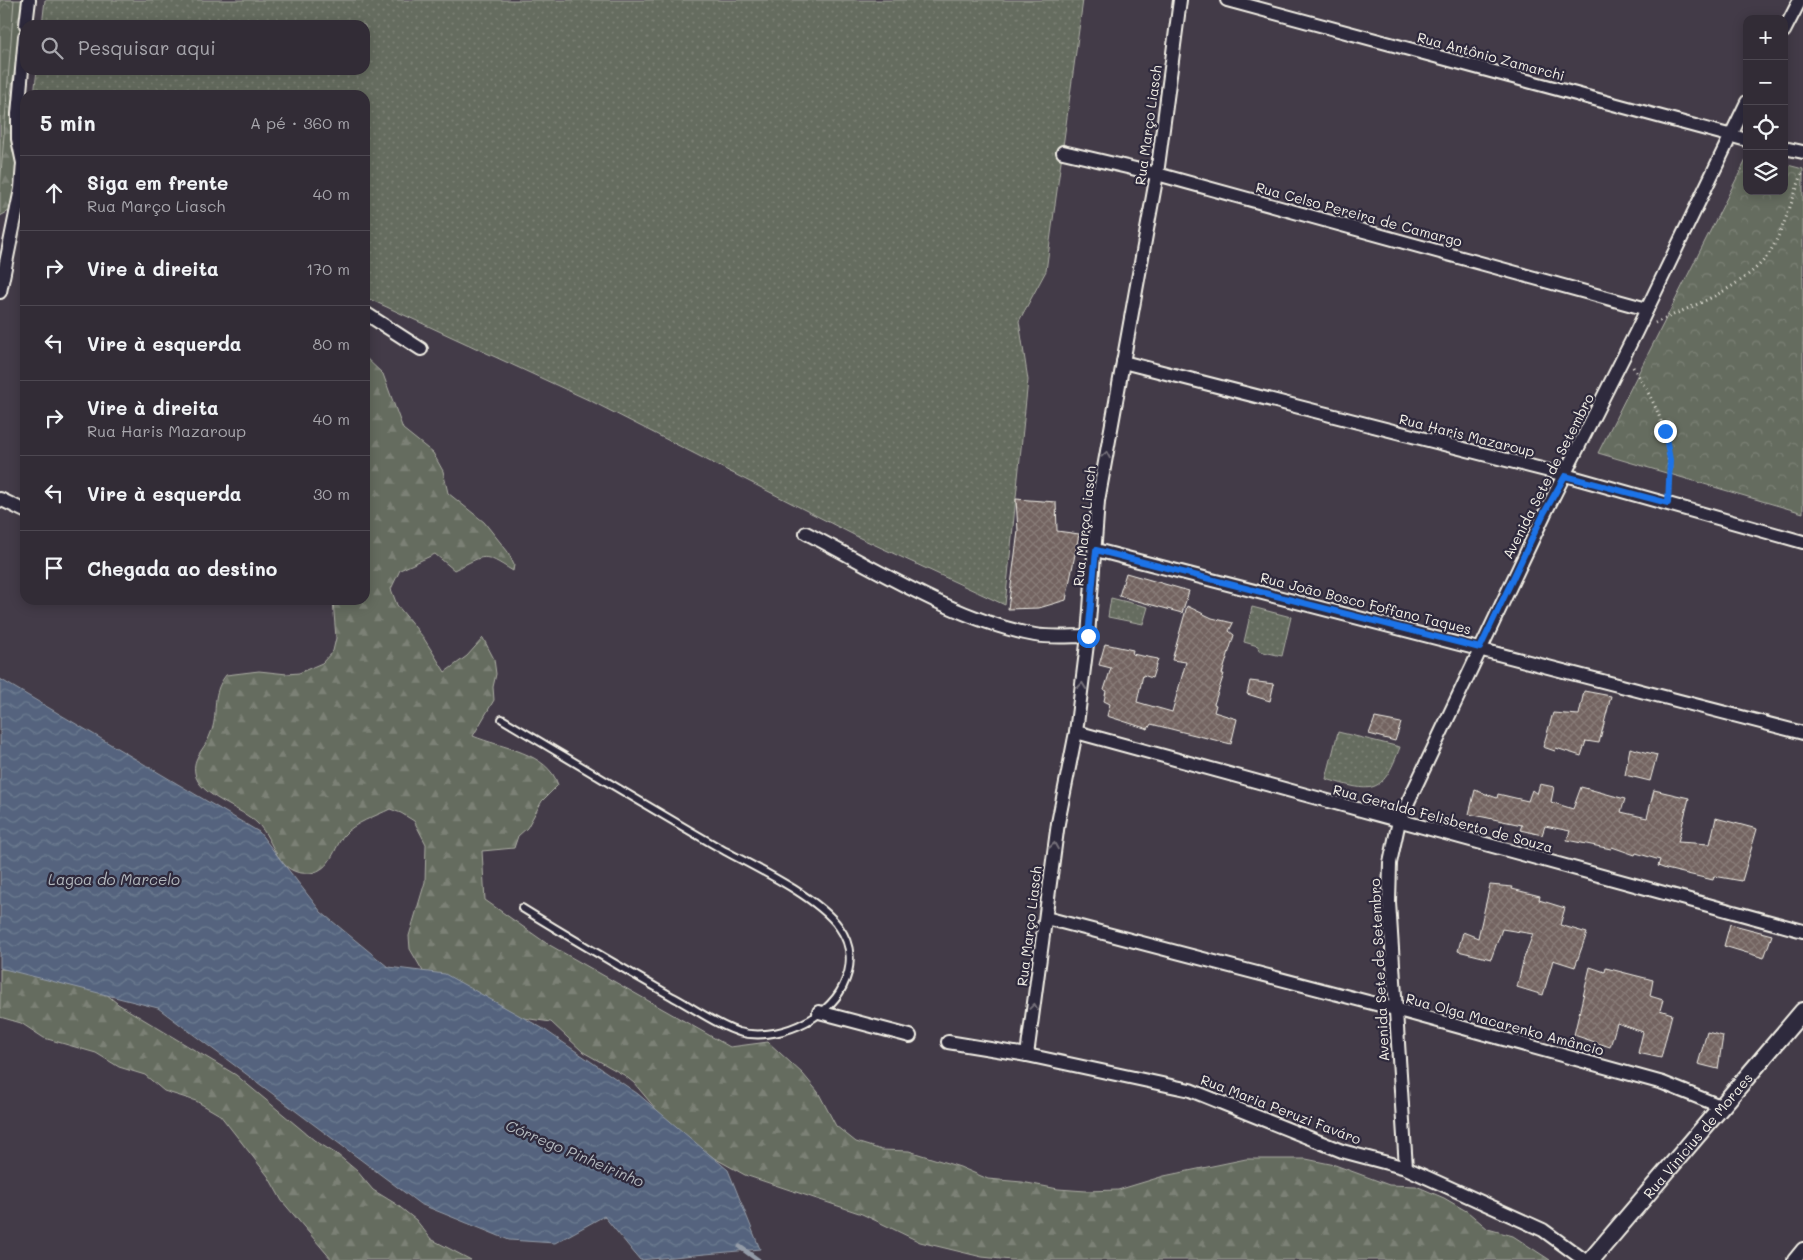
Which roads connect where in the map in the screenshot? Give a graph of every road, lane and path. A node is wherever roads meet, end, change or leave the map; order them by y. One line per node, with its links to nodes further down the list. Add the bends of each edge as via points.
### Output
1 (30, 0): 5 (street)
2 (1180, 0): 18 (street, Rua Março Liasch)
3 (1227, 0): 11 (street, Rua Antônio Zamarchi)
4 (1800, 0): 6 (street)
5 (27, 20)
6 (1788, 22)
7 (22, 75): 8 (street)
8 (20, 90)
9 (20, 92): 13 (street)
10 (1745, 105): 11 (street, Avenida Sete de Setembro)
11 (1729, 136): 12 (street, Rua Antônio Zamarchi); 21 (street, Avenida Sete de Setembro)
12 (1743, 139)
13 (20, 147)
14 (1788, 149): 16 (street)
15 (1063, 152): 18 (street, Rua Celso Pereira de Camargo)
16 (1803, 152)
17 (1803, 172): 23 (path, via 1765,259 1727,288)
18 (1157, 174): 21 (street, Rua Celso Pereira de Camargo); 26 (street, Rua Março Liasch)
19 (20, 194): 20 (street)
20 (0, 292)
21 (1647, 309): 23 (street, Avenida Sete de Setembro)
22 (370, 316): 24 (street)
23 (1636, 332): 25 (street, Avenida Sete de Setembro)
24 (421, 349)
25 (1624, 356): 27 (street, Avenida Sete de Setembro); 29 (path, via 1652,398 1665,431 1670,460)
26 (1123, 362): 27 (street, Rua Haris Mazaroup); 33 (street, Rua Março Liasch, one-way to 26, via 1098,501)
27 (1565, 476): 29 (street, Rua Haris Mazaroup); 35 (street, Avenida Sete de Setembro)
28 (0, 499): 30 (street)
29 (1668, 503): 32 (street, Rua Haris Mazaroup)
30 (20, 508)
31 (806, 533): 34 (street, via 918,591 1002,627 1037,636)
32 (1803, 542)
33 (1096, 550): 34 (street, Rua Março Liasch); 35 (street, Rua João Bosco Foffano Taques)
34 (1088, 636): 37 (street, Rua Março Liasch, one-way to 34)
35 (1480, 648): 38 (street, Rua João Bosco Foffano Taques); 39 (street, Avenida Sete de Setembro)
36 (502, 720): 45 (lane, via 826,912 849,944 850,968 834,1000)
37 (1076, 732): 39 (street, Rua Geraldo Felisberto de Souza); 41 (street, Rua Março Liasch, one-way to 37, via 1058,823)
38 (1803, 733)
39 (1399, 821): 42 (street, Rua Geraldo Felisberto de Souza); 43 (street, Avenida Sete de Setembro, via 1390,863)
40 (522, 908): 45 (lane, via 599,955 741,1032 768,1034 781,1031 803,1024)
41 (1046, 918): 43 (street, Rua Olga Macarenko Amâncio); 48 (street, Rua Março Liasch, one-way to 41)
42 (1803, 931)
43 (1395, 1009): 49 (street, Rua Olga Macarenko Amâncio, via 1663,1083); 50 (street, Avenida Sete de Setembro)
44 (1803, 1011): 49 (street, Rua Vinicius de Moraes)
45 (820, 1012): 46 (street)
46 (910, 1036)
47 (948, 1042): 48 (street, Rua Maria Peruzi Faváro)
48 (1027, 1055): 50 (street, Rua Maria Peruzi Faváro, via 1190,1090 1342,1151)
49 (1720, 1106): 53 (street, Rua Vinicius de Moraes)
50 (1406, 1168): 52 (street, Rua Maria Peruzi Faváro, via 1543,1230)
51 (1803, 1249): 54 (street)
52 (1584, 1260)
53 (1591, 1260)
54 (1794, 1260)

